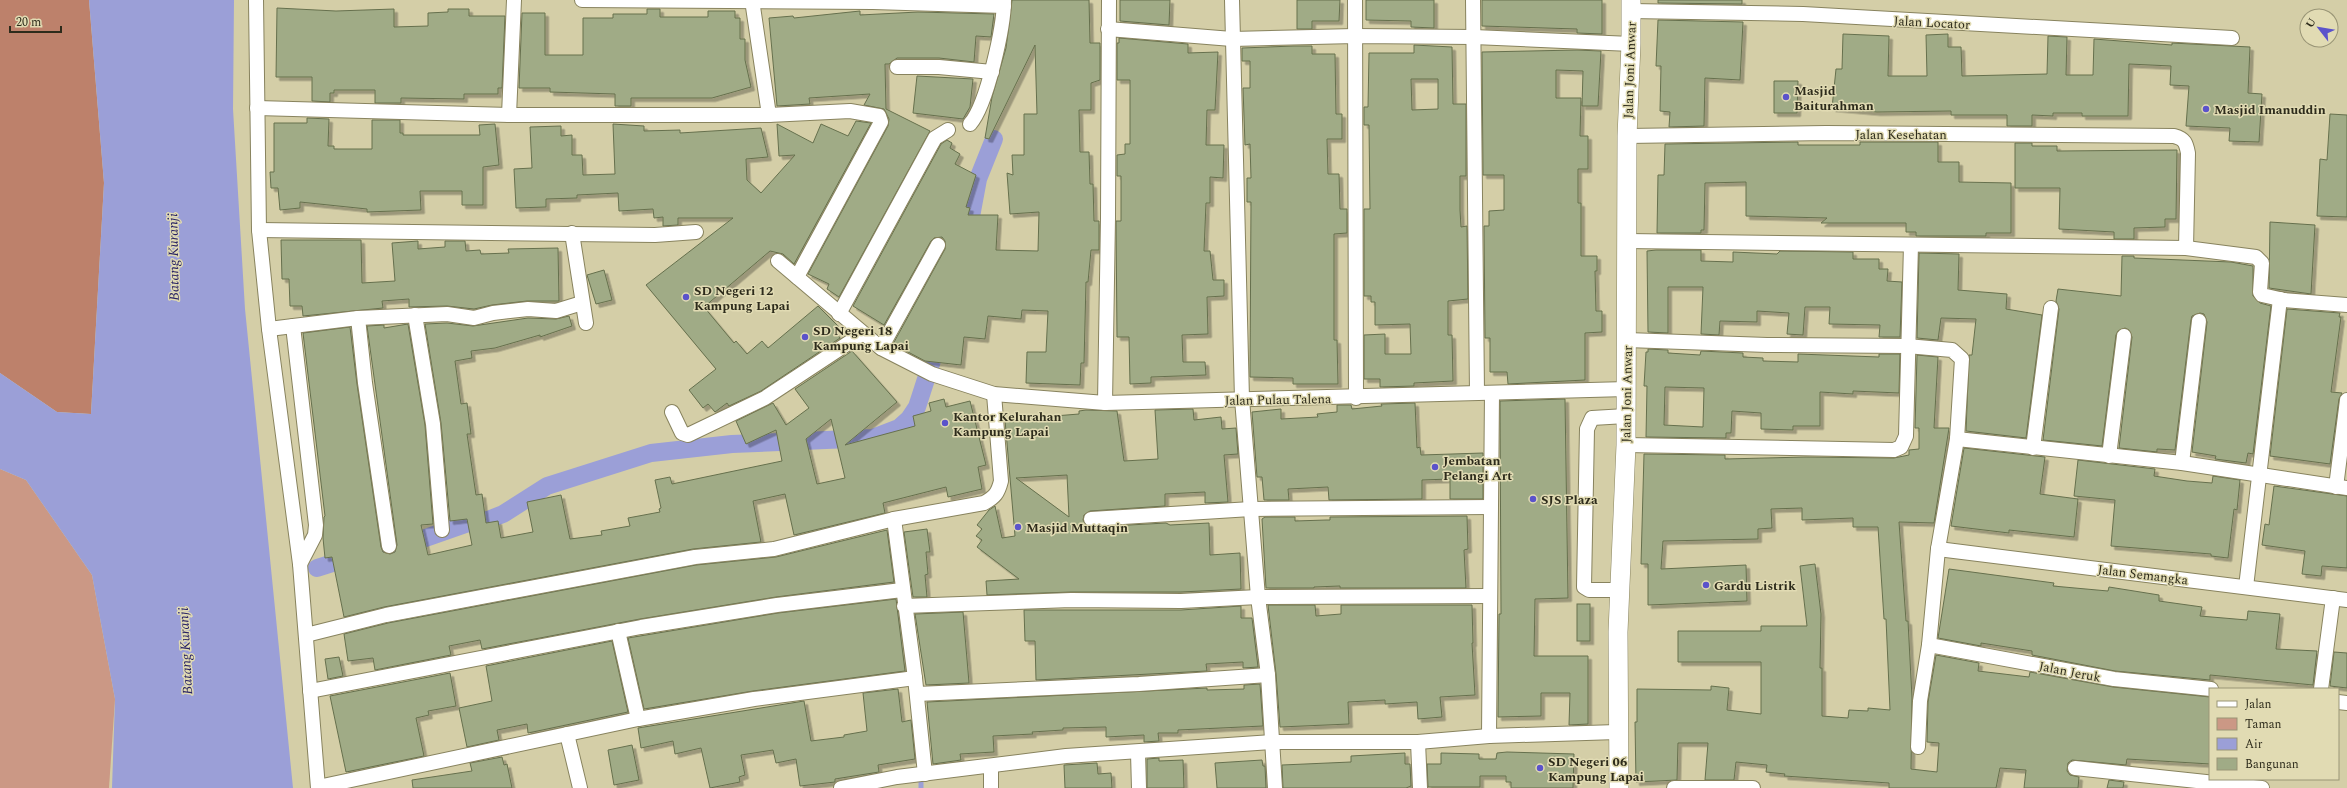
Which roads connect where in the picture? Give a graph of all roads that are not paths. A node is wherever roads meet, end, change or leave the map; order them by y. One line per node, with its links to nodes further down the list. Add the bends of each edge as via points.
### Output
1 (256, 0): 21 (street)
2 (514, 0): 22 (street)
3 (582, 0): 4 (street)
4 (634, 0): 9 (street)
5 (1109, 0): 13 (street)
6 (1232, 0): 16 (street)
7 (1354, 0): 14 (street)
8 (1474, 0): 15 (street)
9 (752, 1): 10 (street); 23 (street)
10 (873, 1): 11 (street)
11 (1004, 3): 20 (street)
12 (1631, 5): 17 (street, Jalan Locator); 18 (main road, Jalan Joni Anwar)
13 (1108, 29): 16 (street); 59 (street)
14 (1355, 36): 15 (street); 16 (street); 56 (street)
15 (1474, 37): 18 (street); 55 (street)
16 (1232, 38): 57 (street)
17 (2232, 38)
18 (1631, 44): 26 (main road, Jalan Joni Anwar)
19 (897, 67): 20 (street, via 939,67)
20 (992, 72): 24 (street, via 974,120)
21 (256, 108): 22 (street); 27 (street)
22 (509, 115): 23 (street)
23 (769, 115): 35 (street, via 850,111 873,113 881,118)
24 (970, 124)
25 (948, 130): 40 (street, via 938,135 930,147)
26 (1627, 136): 30 (main road, Jalan Joni Anwar); 33 (street, Jalan Kesehatan, via 1834,133 2174,136 2186,142 2188,153)
27 (258, 230): 29 (street); 46 (street)
28 (696, 232): 29 (street, via 655,235)
29 (572, 233): 37 (street)
30 (1627, 241): 32 (street); 49 (main road, Jalan Joni Anwar)
31 (938, 245): 51 (street)
32 (1911, 245): 33 (street); 50 (street)
33 (2186, 248): 36 (street, via 2256,257 2262,263 2260,292 2262,295)
34 (778, 260): 35 (street)
35 (797, 277): 40 (street)
36 (2280, 299): 38 (street); 67 (street)
37 (582, 303): 41 (street, via 556,311 528,309 474,318 446,314); 44 (street)
38 (2347, 305)
39 (2052, 308): 64 (street)
40 (839, 314): 47 (street)
41 (415, 315): 42 (street); 73 (street, via 433,424)
42 (358, 318): 45 (street); 74 (street, via 365,383)
43 (2199, 321): 66 (street)
44 (586, 323)
45 (293, 326): 46 (street); 76 (street, via 316,525)
46 (269, 329): 76 (street)
47 (862, 334): 51 (street); 60 (street, via 765,398 688,435 682,433)
48 (2124, 336): 65 (street)
49 (1627, 340): 50 (street); 52 (main road, Jalan Joni Anwar)
50 (1907, 346): 62 (street, via 1952,350 1962,359); 63 (street, via 1906,441 1894,450)
51 (881, 348): 54 (street, Jalan Pulau Talena, via 932,374)
52 (1627, 389): 53 (street, Jalan Pulau Talena); 61 (main road, Jalan Joni Anwar)
53 (1492, 393): 55 (street, Jalan Pulau Talena); 69 (street)
54 (994, 394): 59 (street, Jalan Pulau Talena); 71 (street, via 1001,481 993,498 984,502)
55 (1477, 394): 56 (street, Jalan Pulau Talena)
56 (1356, 398): 57 (street, Jalan Pulau Talena)
57 (1242, 399): 59 (street, Jalan Pulau Talena); 70 (street)
58 (2347, 400): 68 (street)
59 (1105, 403)
60 (672, 412)
61 (1626, 416): 63 (main road, Jalan Joni Anwar); 79 (street, via 1592,418 1587,429 1584,587 1589,590)
62 (1957, 439): 64 (street); 75 (street)
63 (1626, 445): 79 (main road, Jalan Joni Anwar)
64 (2033, 448): 65 (street)
65 (2109, 456): 66 (street)
66 (2182, 463): 67 (street)
67 (2258, 476): 68 (street); 77 (street)
68 (2342, 488)
69 (1490, 507): 70 (street); 80 (street)
70 (1251, 509): 72 (street); 81 (street)
71 (894, 519): 78 (street); 86 (street, via 782,548 695,557 386,616)
72 (1091, 519)
73 (442, 530)
74 (390, 546)
75 (1938, 549): 77 (street, Jalan Semangka); 87 (street)
76 (300, 564): 86 (street)
77 (2246, 587): 82 (street, Jalan Semangka)
78 (902, 590): 84 (street); 85 (street, via 777,605)
79 (1619, 590): 95 (main road, Jalan Joni Anwar)
80 (1490, 596): 81 (street); 97 (street)
81 (1258, 597): 84 (street, via 1181,601 984,602); 88 (street)
82 (2333, 598): 83 (street, Jalan Semangka); 90 (street)
83 (2347, 600)
84 (904, 606): 89 (street)
85 (618, 631): 92 (street); 94 (street)
86 (306, 635): 92 (street)
87 (1929, 645): 91 (street, Jalan Jeruk, via 2114,679); 100 (street, via 1920,701)
88 (1268, 674): 93 (street, via 1140,684); 98 (street)
89 (915, 678): 93 (street); 94 (street, via 754,698)
90 (2321, 688)
91 (2209, 689)
92 (310, 691): 106 (street)
93 (917, 694): 104 (street)
94 (638, 719): 96 (street)
95 (1617, 732): 97 (street); 113 (main road, Jalan Joni Anwar)
96 (567, 734): 106 (street); 107 (street)
97 (1489, 736): 99 (street)
98 (1273, 742): 99 (street); 101 (street); 111 (street)
99 (1418, 742): 112 (street)
100 (1918, 747)
101 (1138, 753): 102 (street, via 1066,756); 110 (street)
102 (991, 766): 104 (street); 109 (street)
103 (2075, 768): 117 (street)
104 (924, 774): 105 (street)
105 (862, 786): 108 (street)
106 (318, 788)
107 (580, 788)
108 (841, 788)
109 (991, 788)
110 (1139, 788)
111 (1275, 788)
112 (1420, 788)
113 (1619, 788)
114 (1674, 788): 115 (street)
115 (1746, 788): 116 (street)
116 (1753, 788)
117 (2253, 788)

